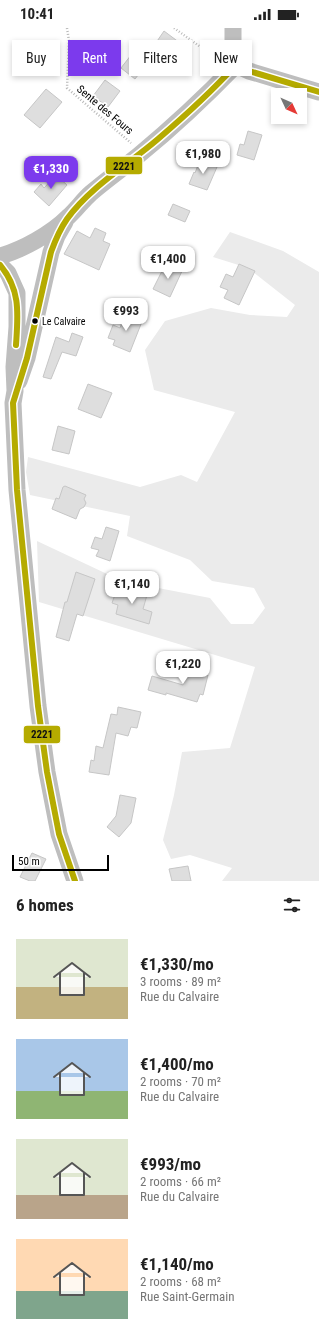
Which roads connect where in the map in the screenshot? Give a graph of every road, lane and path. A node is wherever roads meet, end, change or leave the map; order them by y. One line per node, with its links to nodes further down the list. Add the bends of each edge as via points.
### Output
1 (67, 28): 9 (path, Sente des Fours, via 67,88)
2 (174, 28): 5 (path)
3 (233, 28): 4 (street)
4 (233, 40)
5 (200, 45)
6 (252, 72): 8 (street)
7 (226, 76): 9 (street)
8 (319, 92)
9 (142, 152): 10 (street, via 90,194)
10 (67, 218): 11 (street, via 29,244); 13 (street, via 51,252 24,371)
11 (0, 256)
12 (0, 265): 13 (street, via 8,273 17,293)
13 (15, 391): 14 (street, via 13,403 17,490 38,706 59,834)
14 (75, 881)

